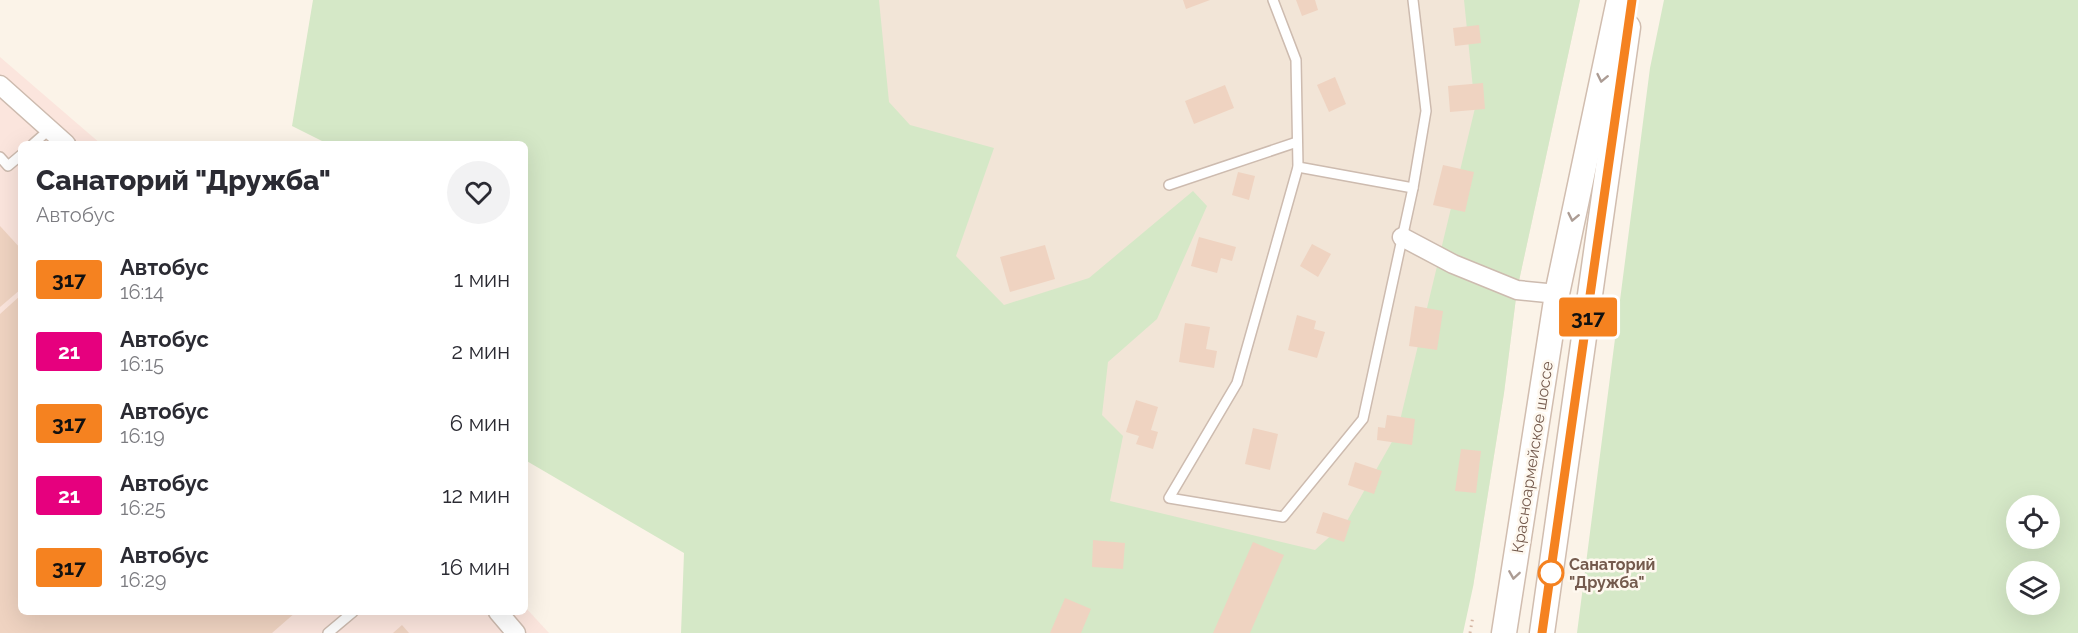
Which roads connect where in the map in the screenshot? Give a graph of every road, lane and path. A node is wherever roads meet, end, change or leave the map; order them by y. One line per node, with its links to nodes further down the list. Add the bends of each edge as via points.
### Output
1 (1273, 0): 9 (lane, via 1296,60)
2 (1413, 0): 14 (lane, via 1426,111)
3 (1619, 0): 16 (main road, Красноармейское шоссе, one-way to 16)
4 (1632, 0): 24 (main road, Красноармейское шоссе)
5 (0, 85): 6 (street)
6 (50, 129): 7 (lane); 8 (street)
7 (36, 141)
8 (63, 141)
9 (1297, 142): 12 (lane); 13 (lane)
10 (0, 157): 11 (lane, via 9,166)
11 (18, 158)
12 (1298, 167): 14 (lane); 15 (lane, via 1237,383 1169,498 1283,517 1363,419)
13 (1169, 185)
14 (1413, 188): 15 (lane)
15 (1402, 237): 16 (street, via 1453,264 1517,290)
16 (1557, 294): 23 (main road, Красноармейское шоссе, one-way to 23)
17 (349, 615): 20 (lane)
18 (501, 615): 21 (street)
19 (1473, 616): 22 (path)
20 (328, 633)
21 (516, 633)
22 (1470, 633)
23 (1504, 633)
24 (1542, 633)

